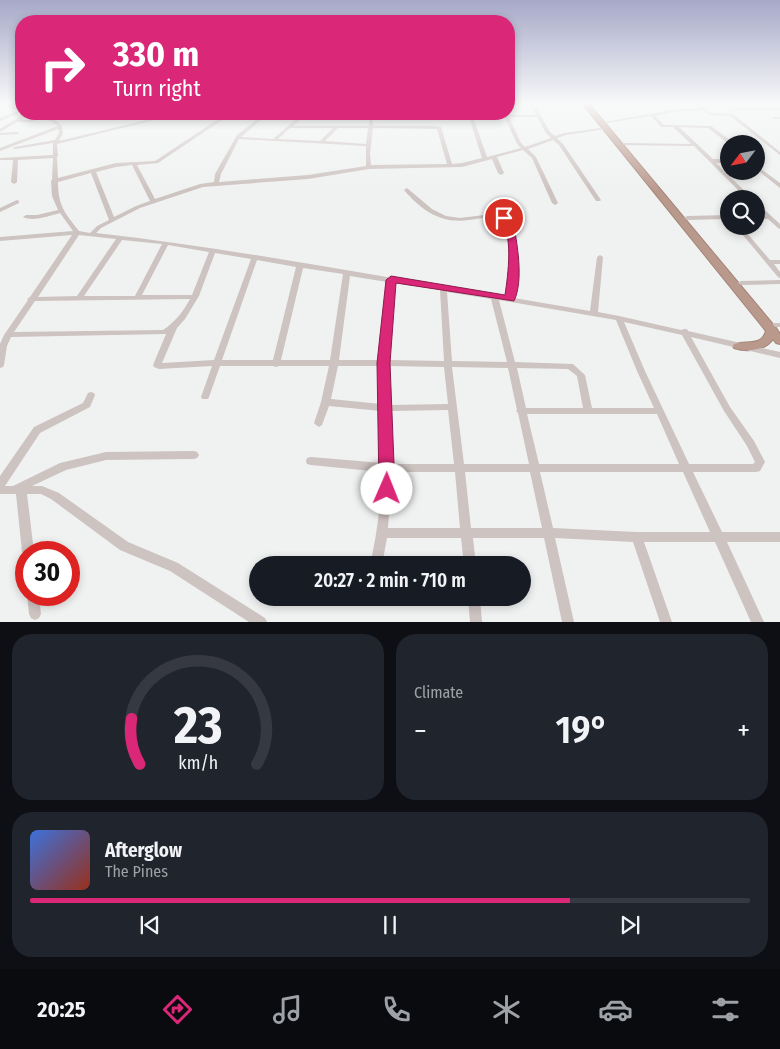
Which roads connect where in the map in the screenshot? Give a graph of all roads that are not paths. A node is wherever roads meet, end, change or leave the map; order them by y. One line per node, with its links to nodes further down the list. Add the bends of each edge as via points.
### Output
1 (44, 133): 29 (street)
2 (61, 133): 22 (street)
3 (97, 133): 22 (street)
4 (198, 133): 39 (street, via 156,162)
5 (244, 133): 18 (street)
6 (282, 133): 20 (street)
7 (331, 133): 21 (street)
8 (370, 133): 24 (street)
9 (439, 133): 40 (street)
10 (476, 133): 36 (street)
11 (513, 133): 27 (street, via 519,144)
12 (549, 133): 19 (street)
13 (571, 133): 19 (street)
14 (613, 133): 45 (highway)
15 (614, 133): 23 (highway)
16 (682, 133): 25 (street)
17 (754, 133): 30 (street)
18 (238, 138): 20 (street); 49 (street)
19 (553, 138): 27 (street); 54 (street, via 562,144)
20 (274, 140): 21 (street)
21 (322, 142): 24 (street)
22 (56, 143): 26 (street); 28 (street); 32 (street)
23 (624, 144): 25 (street); 45 (highway)
24 (367, 145): 41 (street)
25 (695, 145): 37 (street)
26 (33, 146): 28 (street); 29 (street)
27 (526, 148): 33 (street); 56 (street, via 534,157)
28 (44, 149): 31 (street)
29 (0, 150)
30 (780, 154)
31 (26, 156): 32 (street); 34 (street)
32 (56, 156): 47 (street)
33 (494, 157): 36 (street); 43 (street)
34 (16, 158): 35 (street); 48 (street)
35 (0, 159)
36 (485, 159): 40 (street)
37 (712, 161): 38 (street); 52 (street)
38 (720, 161)
39 (134, 164): 42 (street); 53 (street)
40 (450, 166): 41 (street)
41 (369, 167): 49 (street, via 308,177)
42 (93, 170): 47 (street); 65 (street)
43 (501, 173)
44 (766, 174): 46 (street); 50 (street)
45 (648, 176): 63 (highway); 93 (highway)
46 (780, 176)
47 (54, 181): 58 (street)
48 (14, 182)
49 (216, 182): 53 (street)
50 (780, 186)
51 (407, 190): 90 (street, via 443,218 507,219 514,268)
52 (741, 190)
53 (153, 200): 65 (street)
54 (598, 200)
55 (16, 202): 57 (street)
56 (555, 203)
57 (0, 210)
58 (61, 212): 60 (street); 67 (street)
59 (765, 212): 62 (street)
60 (26, 217)
61 (765, 217): 62 (street)
62 (770, 217): 66 (street)
63 (687, 218): 64 (street); 83 (highway)
64 (720, 218)
65 (112, 220): 68 (street)
66 (780, 227)
67 (77, 233): 68 (street); 71 (street); 89 (street)
68 (92, 234): 70 (street)
69 (745, 235): 76 (street)
70 (121, 237): 72 (street); 88 (street)
71 (0, 239)
72 (166, 243): 73 (street); 85 (street)
73 (213, 250): 74 (street); 86 (street)
74 (255, 257): 78 (street); 100 (street)
75 (600, 257): 91 (street)
76 (768, 262): 77 (street); 80 (street)
77 (780, 262)
78 (300, 264): 79 (street); 102 (street)
79 (347, 272): 81 (street); 103 (street)
80 (780, 276)
81 (391, 280): 84 (street); 101 (street)
82 (780, 282): 83 (street)
83 (741, 283): 93 (highway)
84 (443, 288): 87 (street); 105 (street)
85 (138, 296): 86 (street); 88 (street)
86 (194, 296): 94 (street, via 185,316)
87 (494, 296): 90 (street); 106 (street)
88 (80, 298): 89 (street)
89 (31, 299): 96 (street)
90 (510, 299): 91 (street)
91 (594, 313): 92 (street)
92 (619, 318): 95 (street); 113 (street)
93 (777, 327): 97 (highway); 98 (highway, via 762,344)
94 (173, 328): 96 (street, via 157,334); 100 (street, via 157,365)
95 (684, 331): 98 (street); 120 (street, via 760,462 756,468)
96 (8, 335): 104 (street)
97 (780, 341)
98 (738, 346): 99 (street)
99 (780, 355)
100 (216, 363): 102 (street); 108 (street)
101 (384, 363): 103 (street); 105 (street); 111 (street)
102 (276, 364): 103 (street)
103 (334, 364): 109 (street)
104 (0, 365)
105 (448, 365): 106 (street); 110 (street)
106 (512, 365): 112 (street, via 574,368 581,375); 114 (street)
107 (91, 395): 122 (street, via 87,405 37,430)
108 (205, 397)
109 (326, 402): 111 (street); 115 (street)
110 (453, 407): 111 (street); 118 (street)
111 (385, 408): 121 (street)
112 (588, 411): 113 (street); 114 (street)
113 (660, 411): 120 (street)
114 (521, 412): 119 (street)
115 (319, 424)
116 (194, 455): 123 (street, via 106,456 64,466)
117 (311, 461): 121 (street)
118 (459, 467): 119 (street); 121 (street); 127 (street)
119 (535, 467): 120 (street); 126 (street)
120 (688, 467): 128 (street)
121 (387, 468): 125 (street)
122 (0, 484)
123 (18, 489): 124 (street); 131 (street); 137 (street, via 42,490 55,496 124,546 174,567)
124 (0, 490)
125 (384, 533): 127 (street); 132 (street)
126 (549, 533): 127 (street); 129 (street); 139 (street)
127 (467, 534): 133 (street)
128 (717, 536): 129 (street); 130 (street); 141 (street)
129 (637, 537): 140 (street)
130 (780, 537)
131 (26, 541)
132 (378, 556)
133 (469, 556)
134 (34, 606): 136 (street)
135 (475, 606): 138 (street)
136 (35, 614)
137 (261, 622)
138 (476, 622)
139 (568, 622)
140 (666, 622)
141 (758, 622)

